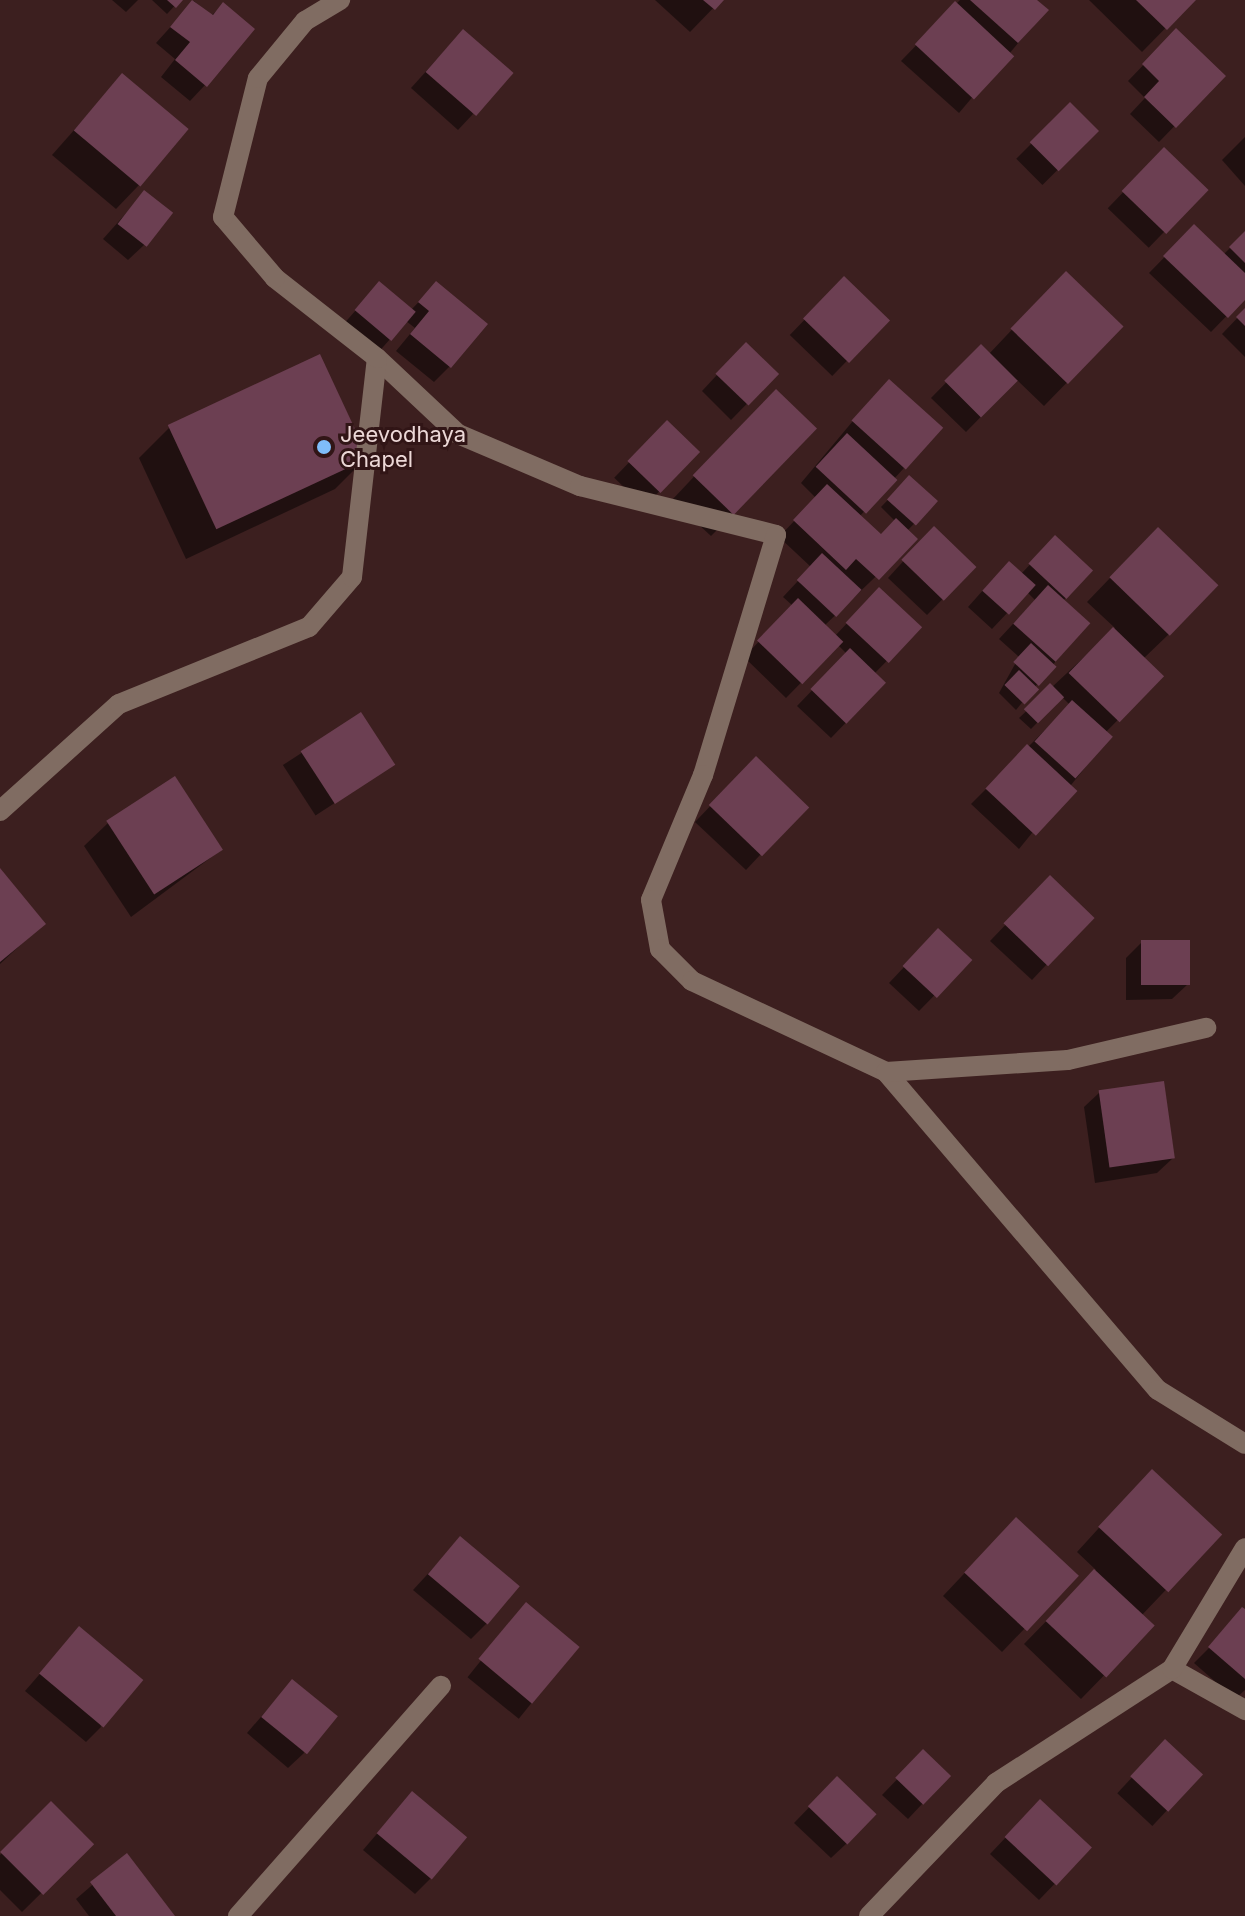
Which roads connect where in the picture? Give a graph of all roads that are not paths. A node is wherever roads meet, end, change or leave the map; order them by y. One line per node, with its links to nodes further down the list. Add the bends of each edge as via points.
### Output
1 (340, 0): 2 (street, via 305,21 258,78 223,217 275,278)
2 (377, 358): 3 (street, via 360,546 352,577 309,627 119,704); 5 (street, via 458,434 580,486 776,535 703,775 651,900 660,949 692,981)
3 (0, 811)
4 (1206, 1028): 5 (street, via 1068,1060)
5 (886, 1072): 6 (street, via 1158,1390)
6 (1245, 1444)
7 (1245, 1548): 8 (street)
8 (1172, 1669): 10 (street); 12 (street, via 996,1783)
9 (441, 1686): 11 (street)
10 (1245, 1710)
11 (238, 1916)
12 (869, 1916)

